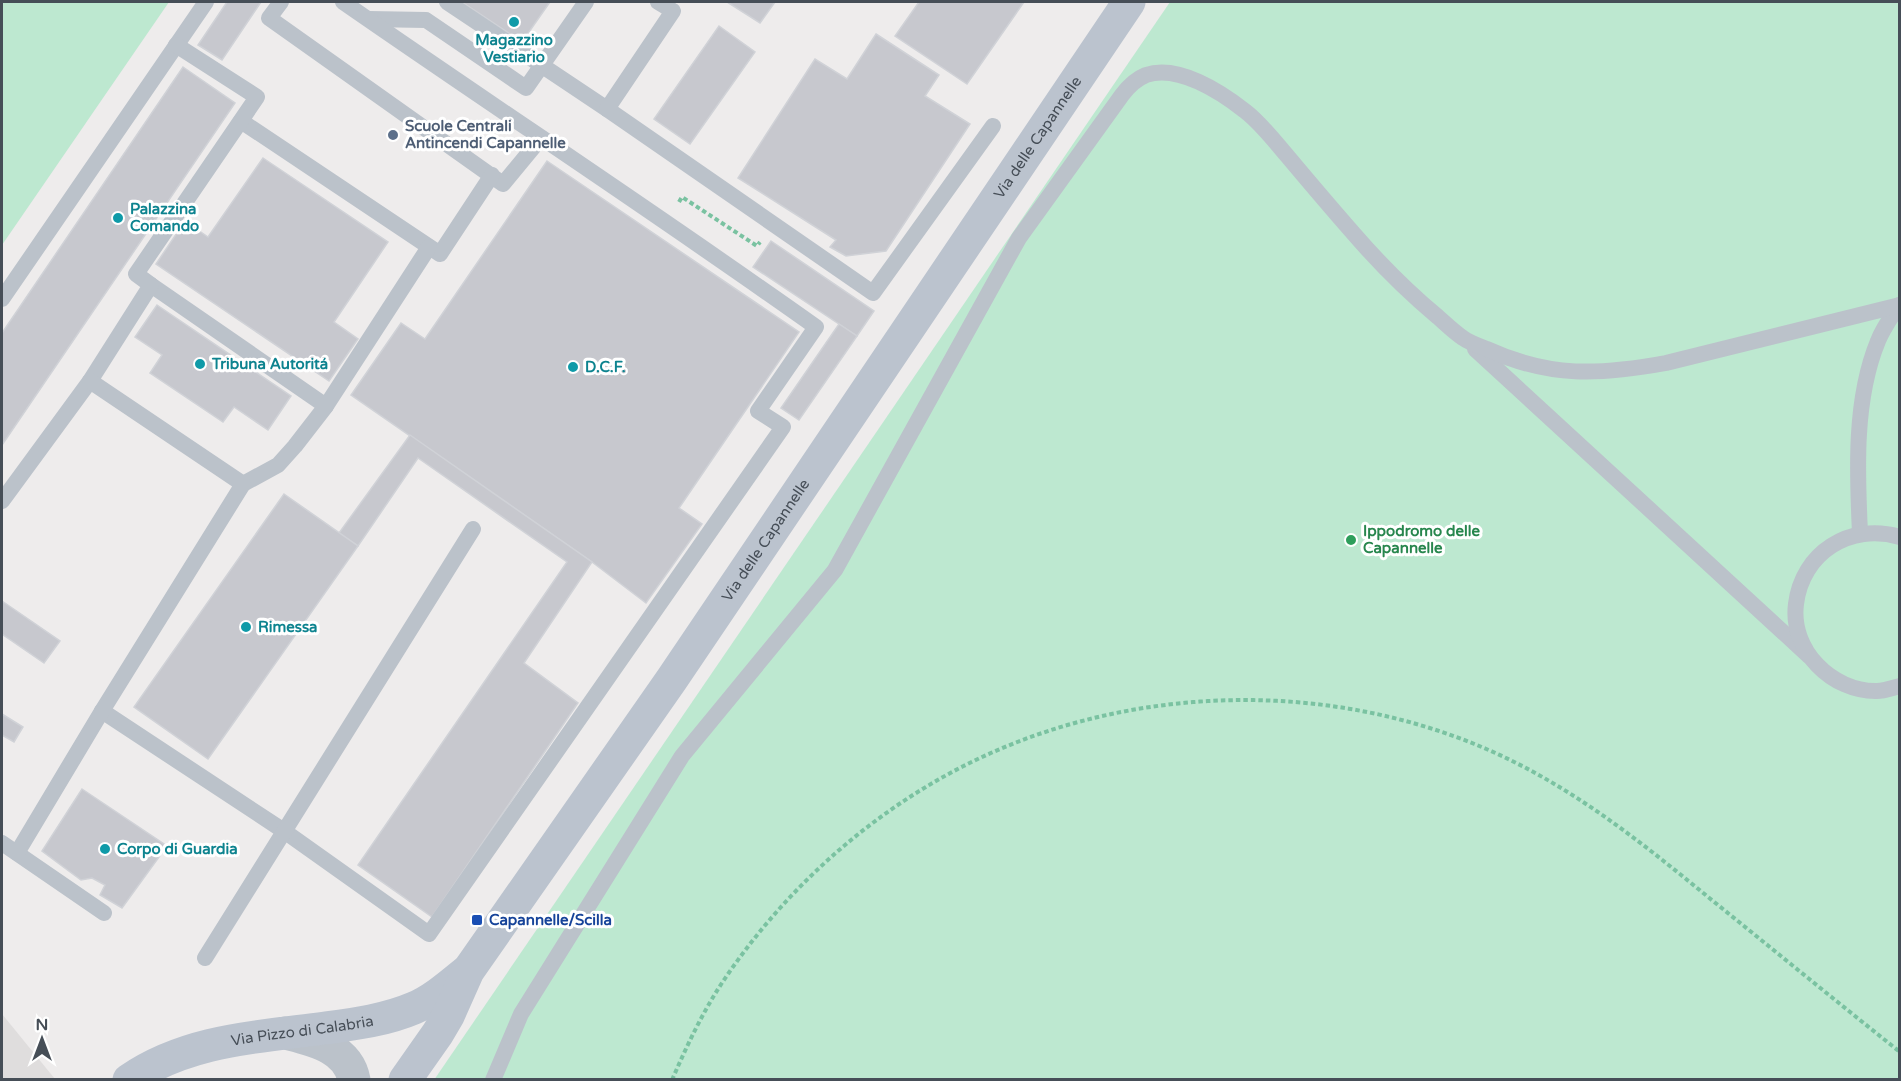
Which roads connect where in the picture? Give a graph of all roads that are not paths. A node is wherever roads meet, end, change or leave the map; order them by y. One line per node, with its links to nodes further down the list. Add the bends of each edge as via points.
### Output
1 (206, 2): 10 (lane)
2 (281, 2): 16 (lane, via 269,18)
3 (344, 2): 9 (lane)
4 (447, 2): 11 (lane)
5 (586, 2): 11 (lane)
6 (658, 2): 8 (lane)
7 (1129, 2): 37 (street, Via delle Capannelle, via 672,679)
8 (677, 6): 12 (lane)
9 (369, 19): 11 (lane, via 426,20 526,88); 15 (lane)
10 (177, 45): 13 (lane, via 257,97); 19 (lane)
11 (542, 65): 12 (lane)
12 (607, 109): 14 (lane, via 873,293)
13 (241, 121): 17 (lane); 18 (lane, via 136,274)
14 (993, 126)
15 (541, 138): 16 (lane, via 503,184); 32 (lane, via 816,327 758,411 783,427 429,934)
16 (492, 176): 17 (lane, via 441,254)
17 (429, 247): 23 (lane)
18 (151, 285): 22 (lane); 23 (lane)
19 (2, 299)
20 (1899, 305): 21 (lane, via 1666,363 1614,371 1573,372 1533,366); 27 (lane, via 1876,345 1864,394 1857,472)
21 (1463, 338): 29 (lane); 42 (lane, via 1391,273 1246,112 1186,76 1155,73 1137,80 1122,95 1019,238 835,570 682,756 521,1014)
22 (90, 381): 24 (lane); 25 (lane)
23 (326, 405): 24 (lane, via 283,460)
24 (243, 484): 31 (lane)
25 (2, 501)
26 (473, 529): 32 (lane)
27 (1860, 533): 28 (lane); 29 (lane, via 1835,542 1815,559 1801,581 1796,606 1798,632)
28 (1899, 537)
29 (1809, 656): 30 (lane, via 1827,675 1851,687 1877,691)
30 (1899, 686)
31 (102, 711): 32 (lane); 34 (lane)
32 (284, 831): 36 (lane)
33 (2, 843): 34 (lane)
34 (17, 853): 35 (lane)
35 (104, 913)
36 (205, 958)
37 (468, 970): 38 (street, Via Pizzo di Calabria, via 427,1002 399,1013); 41 (street, Via delle Capannelle, via 448,1016)
38 (285, 1033): 39 (street, Via Pizzo di Calabria, via 195,1048 155,1063); 40 (street, via 316,1041 341,1055)
39 (129, 1080)
40 (354, 1080)
41 (405, 1080)
42 (493, 1080)

